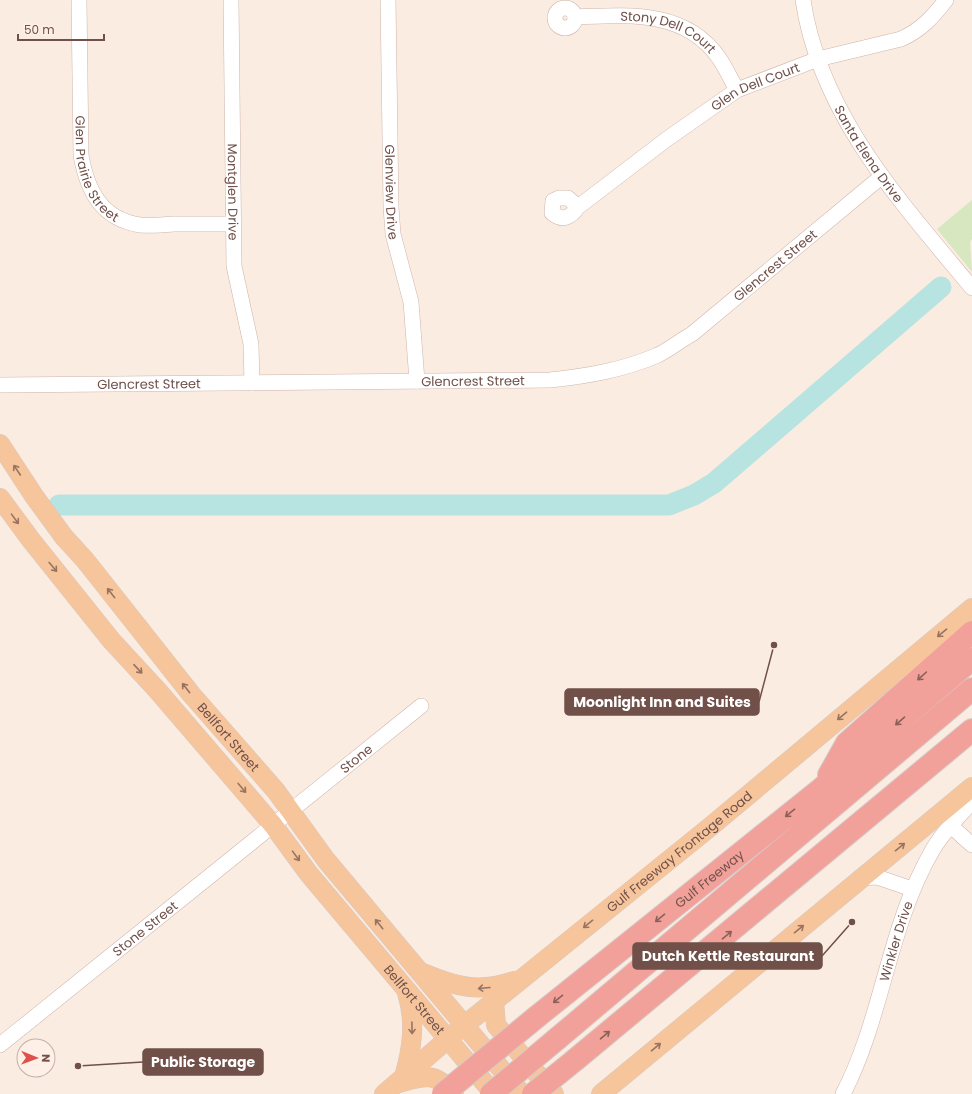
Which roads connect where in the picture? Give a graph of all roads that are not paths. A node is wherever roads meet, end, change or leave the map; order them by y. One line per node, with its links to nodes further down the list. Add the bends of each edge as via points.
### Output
1 (79, 0): 11 (street, Glen Prairie Street, via 81,155 85,177 93,195 104,208 121,219 140,225)
2 (231, 0): 11 (street, Montglen Drive)
3 (388, 0): 13 (street, Glenview Drive, via 393,234 411,302)
4 (803, 0): 7 (street, Santa Elena Drive)
5 (946, 0): 7 (street, Glen Dell Court, via 930,20 913,34)
6 (575, 17): 8 (street, Stony Dell Court, via 628,14 656,17 679,25 694,33 719,57)
7 (818, 59): 8 (street, Glen Dell Court); 9 (street, Santa Elena Drive, via 852,134)
8 (737, 90): 10 (street, Glen Dell Court, via 667,139)
9 (881, 177): 12 (street, Santa Elena Drive); 13 (street, Glencrest Street, via 692,334 659,354 626,368 557,380)
10 (578, 207)
11 (233, 224): 14 (street, Montglen Drive, via 234,266 251,344)
12 (972, 288)
13 (417, 381): 14 (street, Glencrest Street)
14 (252, 383): 15 (street, Glencrest Street)
15 (0, 385)
16 (0, 444): 19 (main road, Bellfort Street, one-way to 16, via 64,537)
17 (0, 498): 21 (main road, Bellfort Street, one-way to 21, via 30,540)
18 (972, 608): 38 (main road, Gulf Freeway Frontage Road, one-way to 38, via 710,827)
19 (136, 624): 21 (main road); 30 (main road, Bellfort Street, one-way to 19, via 191,694)
20 (972, 632): 28 (highway, one-way to 28, via 847,743)
21 (111, 640): 31 (main road, Bellfort Street, one-way to 31)
22 (972, 659): 28 (highway, Gulf Freeway, one-way to 28)
23 (972, 689): 47 (highway, Gulf Freeway, bridge)
24 (421, 706): 30 (street, Stone)
25 (972, 730): 34 (highway)
26 (972, 747): 34 (highway, via 881,822)
27 (972, 787): 35 (main road, one-way to 27)
28 (821, 789): 45 (highway, Gulf Freeway, one-way to 45, bridge)
29 (972, 802): 32 (street, Winkler Drive)
30 (290, 811): 31 (street, Stone Street); 37 (main road, Bellfort Street, one-way to 30, via 326,860)
31 (273, 825): 39 (main road, Bellfort Street, one-way to 39, via 309,874); 43 (street, Stone Street)
32 (951, 826): 33 (street); 36 (street, Winkler Drive, via 932,850)
33 (972, 844)
34 (835, 845): 50 (highway, one-way to 34, bridge)
35 (861, 878): 36 (street, via 877,877); 52 (main road, one-way to 35)
36 (912, 889): 53 (street, Winkler Drive, via 866,1038)
37 (418, 970): 38 (main road, one-way to 37, via 498,986 478,988 445,983); 41 (main road, Bellfort Street)
38 (521, 978): 40 (main road, Gulf Freeway Frontage Road)
39 (406, 990): 42 (main road, Bellfort Street); 44 (main road, one-way to 44, via 412,1009 412,1040)
40 (494, 1001): 41 (main road, Gulf Freeway Frontage Road); 51 (main road, via 496,1025)
41 (464, 1025): 42 (main road, Gulf Freeway Frontage Road); 49 (main road, Bellfort Street)
42 (447, 1039): 44 (main road, Gulf Freeway Frontage Road); 48 (main road, Bellfort Street)
43 (0, 1045)
44 (394, 1085): 46 (main road, via 423,1077 436,1078 445,1083)
45 (443, 1094)
46 (454, 1094)
47 (491, 1094)
48 (494, 1094)
49 (522, 1094)
50 (534, 1094)
51 (554, 1094)
52 (601, 1094)
53 (844, 1094)

